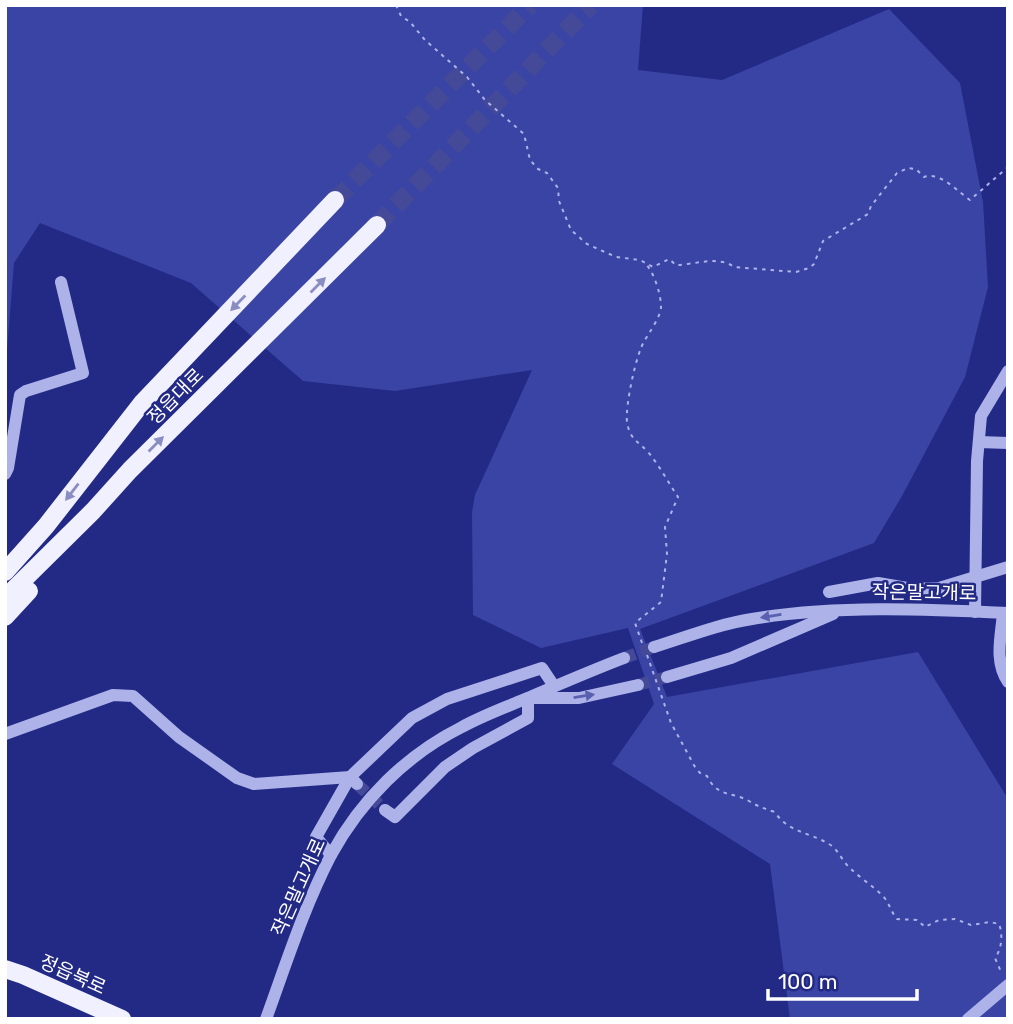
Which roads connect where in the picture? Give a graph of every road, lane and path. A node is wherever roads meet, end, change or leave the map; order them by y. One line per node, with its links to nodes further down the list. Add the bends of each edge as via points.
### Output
1 (396, 5): 7 (path, via 401,16 524,134 530,160 558,188 571,230 587,244 616,257)
2 (1008, 131): 3 (path)
3 (1008, 144)
4 (1008, 167): 7 (path, via 970,200 931,174 925,177 908,168 897,173 868,214 823,241 814,264 796,272 729,263 676,265 669,260 653,267)
5 (335, 200): 14 (main road, 정읍대로, one-way to 14, via 142,403)
6 (377, 225): 12 (main road, 정읍대로, one-way to 6)
7 (645, 263): 37 (path, via 661,307 636,359 627,420 632,437 678,497 665,527 661,602 635,623 671,723 710,784 775,812 796,831 829,844 882,895 897,919 917,920 925,927 955,919 971,925 999,924 1000,950 995,958)
8 (61, 282): 13 (street, via 83,373 20,395)
9 (1008, 371): 10 (street, via 981,416)
10 (979, 442): 11 (street); 18 (street)
11 (1008, 443)
12 (130, 470): 20 (main road, 정읍대로); 24 (main road, via 114,501)
13 (5, 474)
14 (46, 526): 15 (main road); 17 (main road, 정읍대로)
15 (5, 566)
16 (1008, 567): 18 (street)
17 (5, 572)
18 (976, 576): 19 (street, via 923,590 878,583); 22 (street)
19 (830, 592)
20 (5, 598)
21 (839, 611): 22 (street, 작은말고개로); 25 (street, 작은말고개로, one-way to 25, via 748,619); 27 (street, 작은말고개로, via 732,658)
22 (975, 612): 23 (street, 작은말고개로)
23 (1005, 613): 28 (street, via 999,653)
24 (5, 617)
25 (654, 647)
26 (624, 658): 30 (street, 작은말고개로)
27 (667, 677)
28 (1008, 682)
29 (638, 685): 31 (street, 작은말고개로, one-way to 29, via 579,698)
30 (554, 686): 31 (street, 작은말고개로); 33 (street, via 542,668 447,699 412,718)
31 (528, 698): 34 (street, via 528,718 445,767 395,817); 35 (street, 작은말고개로, via 463,726 411,758 371,797)
32 (5, 734): 33 (street, via 113,695 133,696 179,737 237,778 254,784)
33 (353, 781): 35 (street, via 316,837)
34 (385, 810)
35 (331, 855): 39 (street, 작은말고개로)
36 (5, 970): 38 (main road, 정읍북로)
37 (1007, 986): 40 (street)
38 (122, 1019)
39 (266, 1019)
40 (968, 1019)

